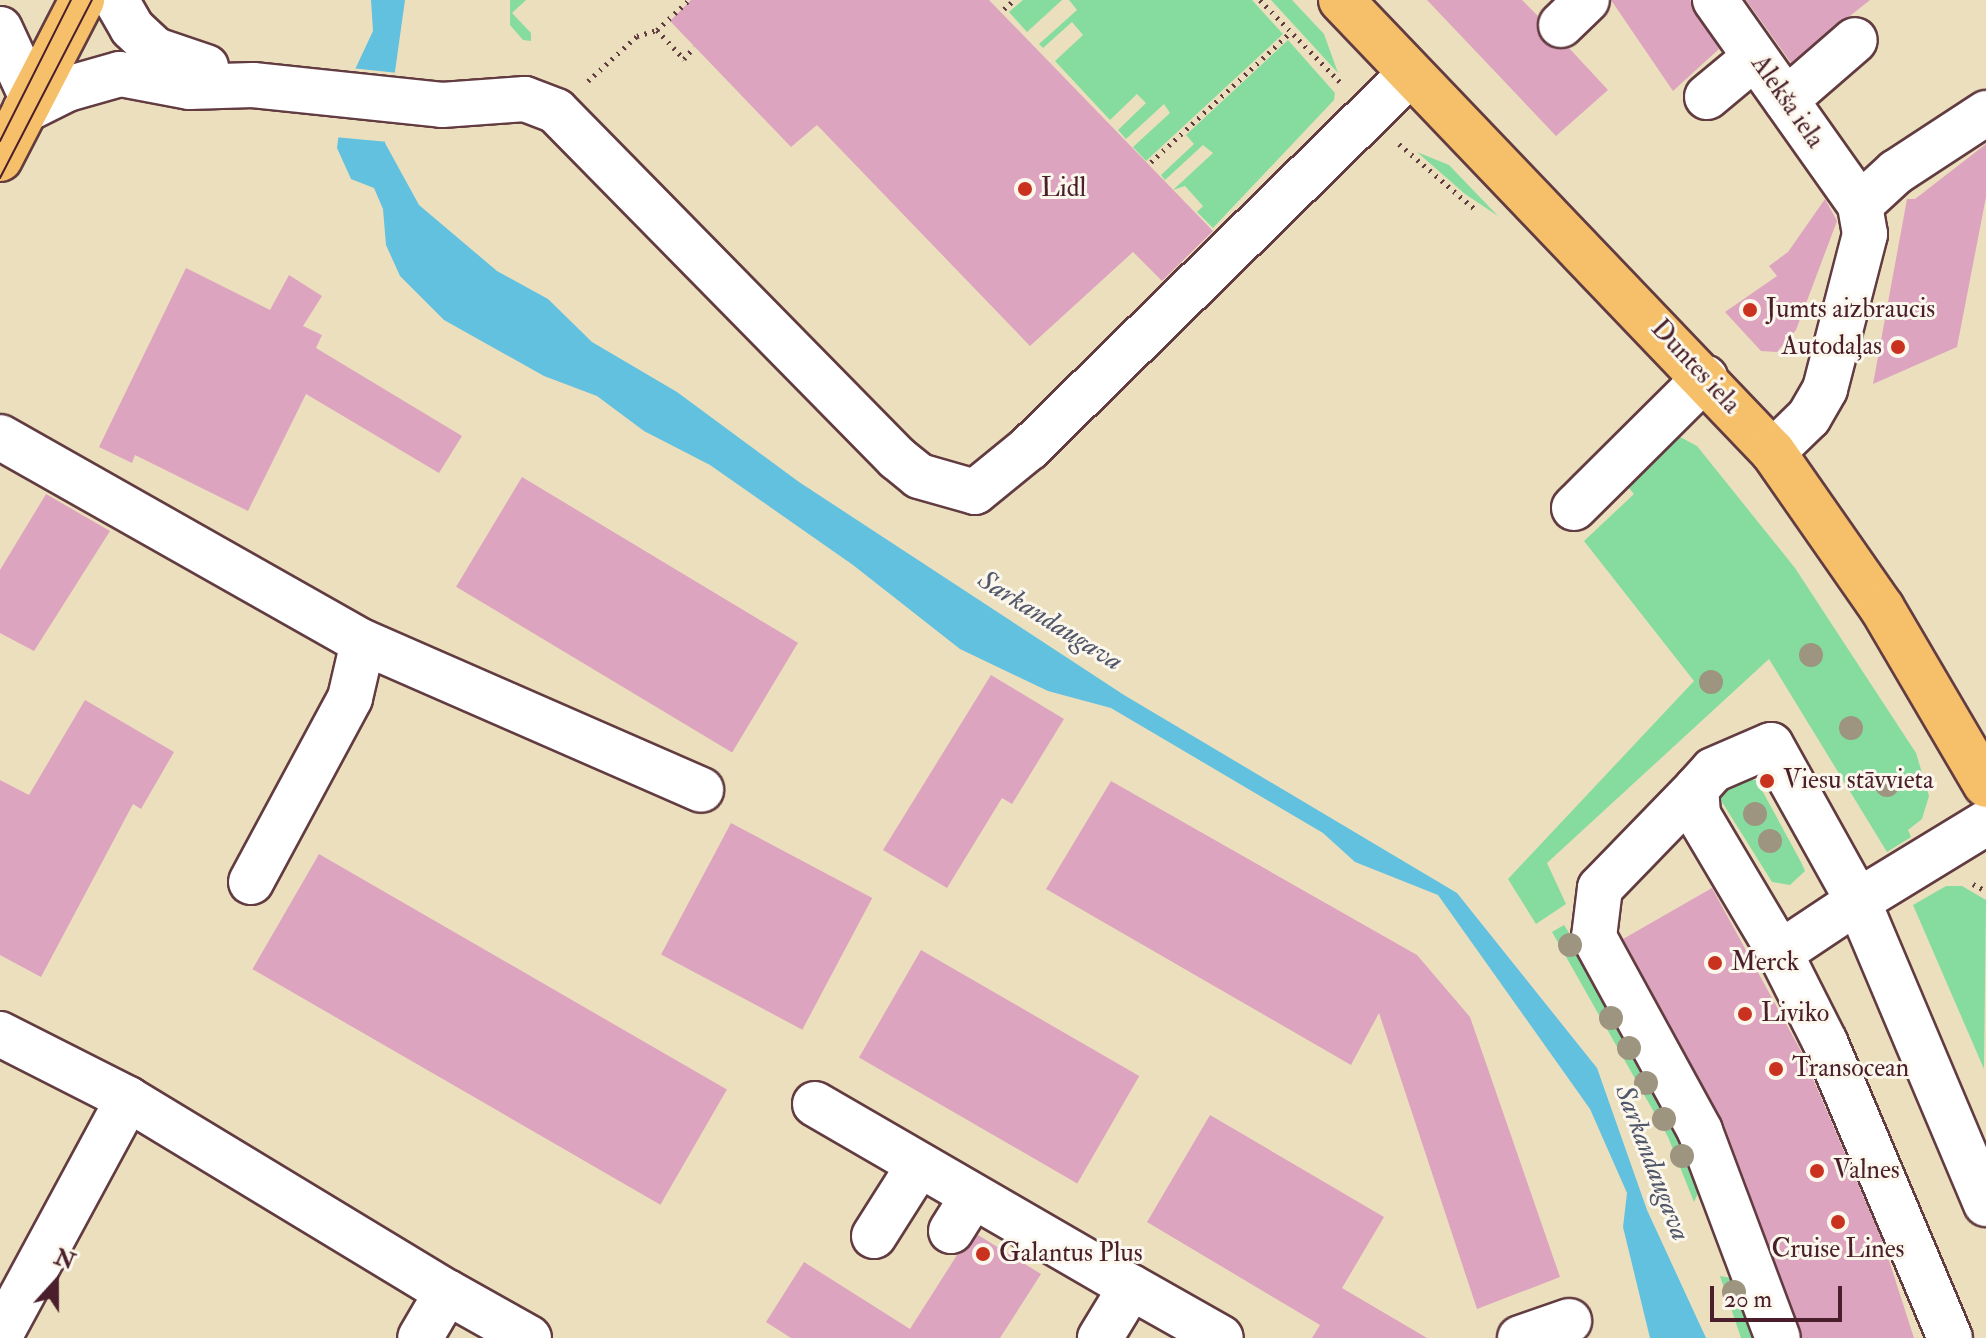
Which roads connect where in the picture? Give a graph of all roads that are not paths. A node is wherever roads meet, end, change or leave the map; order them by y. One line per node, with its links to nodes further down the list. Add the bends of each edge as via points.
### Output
1 (82, 0): 12 (main road)
2 (116, 0): 9 (street, via 132,28 156,50)
3 (1341, 0): 8 (main road, Duntes iela)
4 (1715, 0): 7 (street, Alekša iela)
5 (0, 29): 12 (street)
6 (1855, 40): 11 (street)
7 (1755, 57): 10 (street); 11 (street, Alekša iela)
8 (1409, 75): 9 (street, via 1029,448 975,492 919,476 897,458 556,111 525,99 420,103); 16 (main road, Duntes iela)
9 (265, 87): 12 (street, via 189,87 120,74)
10 (1707, 97)
11 (1786, 100): 15 (street, Alekša iela)
12 (28, 104): 14 (main road)
13 (1986, 113): 15 (street, via 1896,172)
14 (0, 159)
15 (1860, 205): 18 (street, via 1865,234 1825,389 1809,417)
16 (1705, 378): 18 (main road, Duntes iela); 19 (street)
17 (0, 437): 20 (street)
18 (1773, 452): 21 (main road, Duntes iela, via 1882,608)
19 (1574, 508)
20 (363, 642): 23 (street); 25 (street, via 350,698)
21 (1986, 785)
22 (1696, 789): 26 (street, via 1713,770 1771,745); 27 (street, via 1698,815); 43 (street, via 1600,888 1594,937 1700,1131)
23 (701, 790)
24 (1986, 823): 26 (street)
25 (251, 882)
26 (1858, 901): 27 (street); 32 (street)
27 (1780, 953): 44 (street, via 1825,1042)
28 (0, 1034): 29 (street)
29 (128, 1099): 35 (street); 37 (street)
30 (815, 1104): 31 (street)
31 (919, 1165): 33 (street); 34 (street, via 962,1213)
32 (1986, 1204)
33 (874, 1236)
34 (1131, 1287): 40 (street); 41 (street)
35 (447, 1292): 38 (street); 39 (street)
36 (1569, 1321): 42 (street)
37 (0, 1336)
38 (420, 1338)
39 (529, 1338)
40 (1100, 1338)
41 (1221, 1338)
42 (1520, 1338)
43 (1778, 1338)
44 (1950, 1338)

